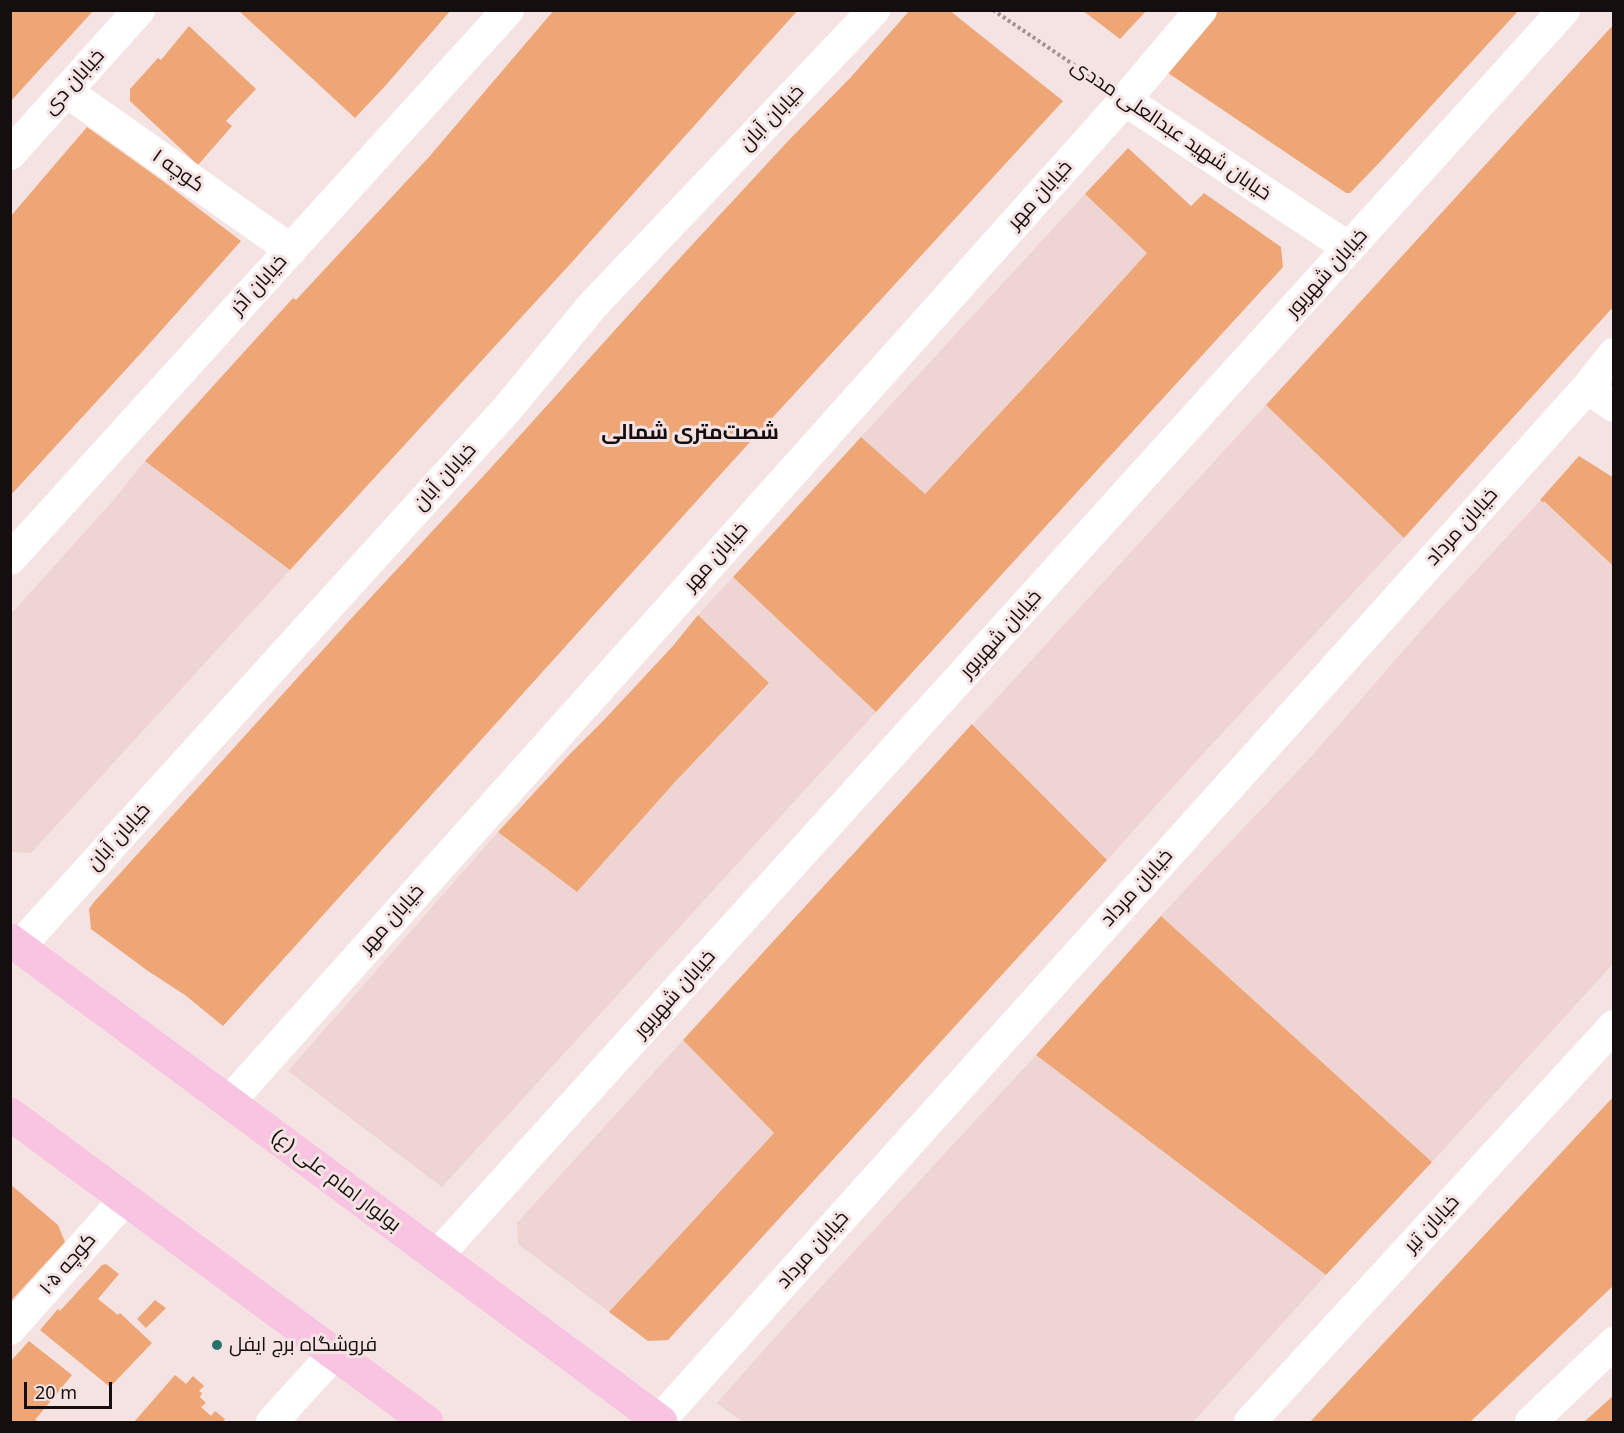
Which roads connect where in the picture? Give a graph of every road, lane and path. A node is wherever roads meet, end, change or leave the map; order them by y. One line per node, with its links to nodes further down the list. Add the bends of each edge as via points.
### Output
1 (139, 10): 7 (street, خیابان دی)
2 (508, 10): 11 (street, خیابان آذر)
3 (874, 10): 16 (street, خیابان آبان, via 593,305 507,409)
4 (993, 10): 8 (path, خیابان شهید عبدالعلی مددی)
5 (1201, 10): 8 (street, خیابان مهر)
6 (1564, 10): 10 (street, خیابان شهریور)
7 (66, 91): 9 (street, خیابان دی); 11 (street, کوچه ۱)
8 (1125, 100): 10 (street, خیابان شهید عبدالعلی مددی); 18 (street, خیابان مهر)
9 (10, 154)
10 (1349, 248): 21 (street, خیابان شهریور)
11 (291, 250): 15 (street, خیابان آذر)
12 (1614, 354): 13 (street, خیابان مرداد)
13 (1587, 388): 14 (street); 27 (street, خیابان مرداد)
14 (1614, 406)
15 (10, 559)
16 (15, 944): 18 (main road, بولوار امام علی (ع))
17 (1614, 1026): 28 (street, خیابان تیر)
18 (228, 1102): 21 (main road, بولوار امام علی (ع))
19 (10, 1114): 20 (main road)
20 (125, 1199): 22 (street, کوچه ۱۰۵); 24 (main road)
21 (437, 1256): 27 (main road, بولوار امام علی (ع))
22 (10, 1329)
23 (1614, 1343): 29 (street)
24 (334, 1354): 25 (street); 26 (main road)
25 (272, 1422)
26 (427, 1422)
27 (660, 1422)
28 (1250, 1422)
29 (1531, 1422)

